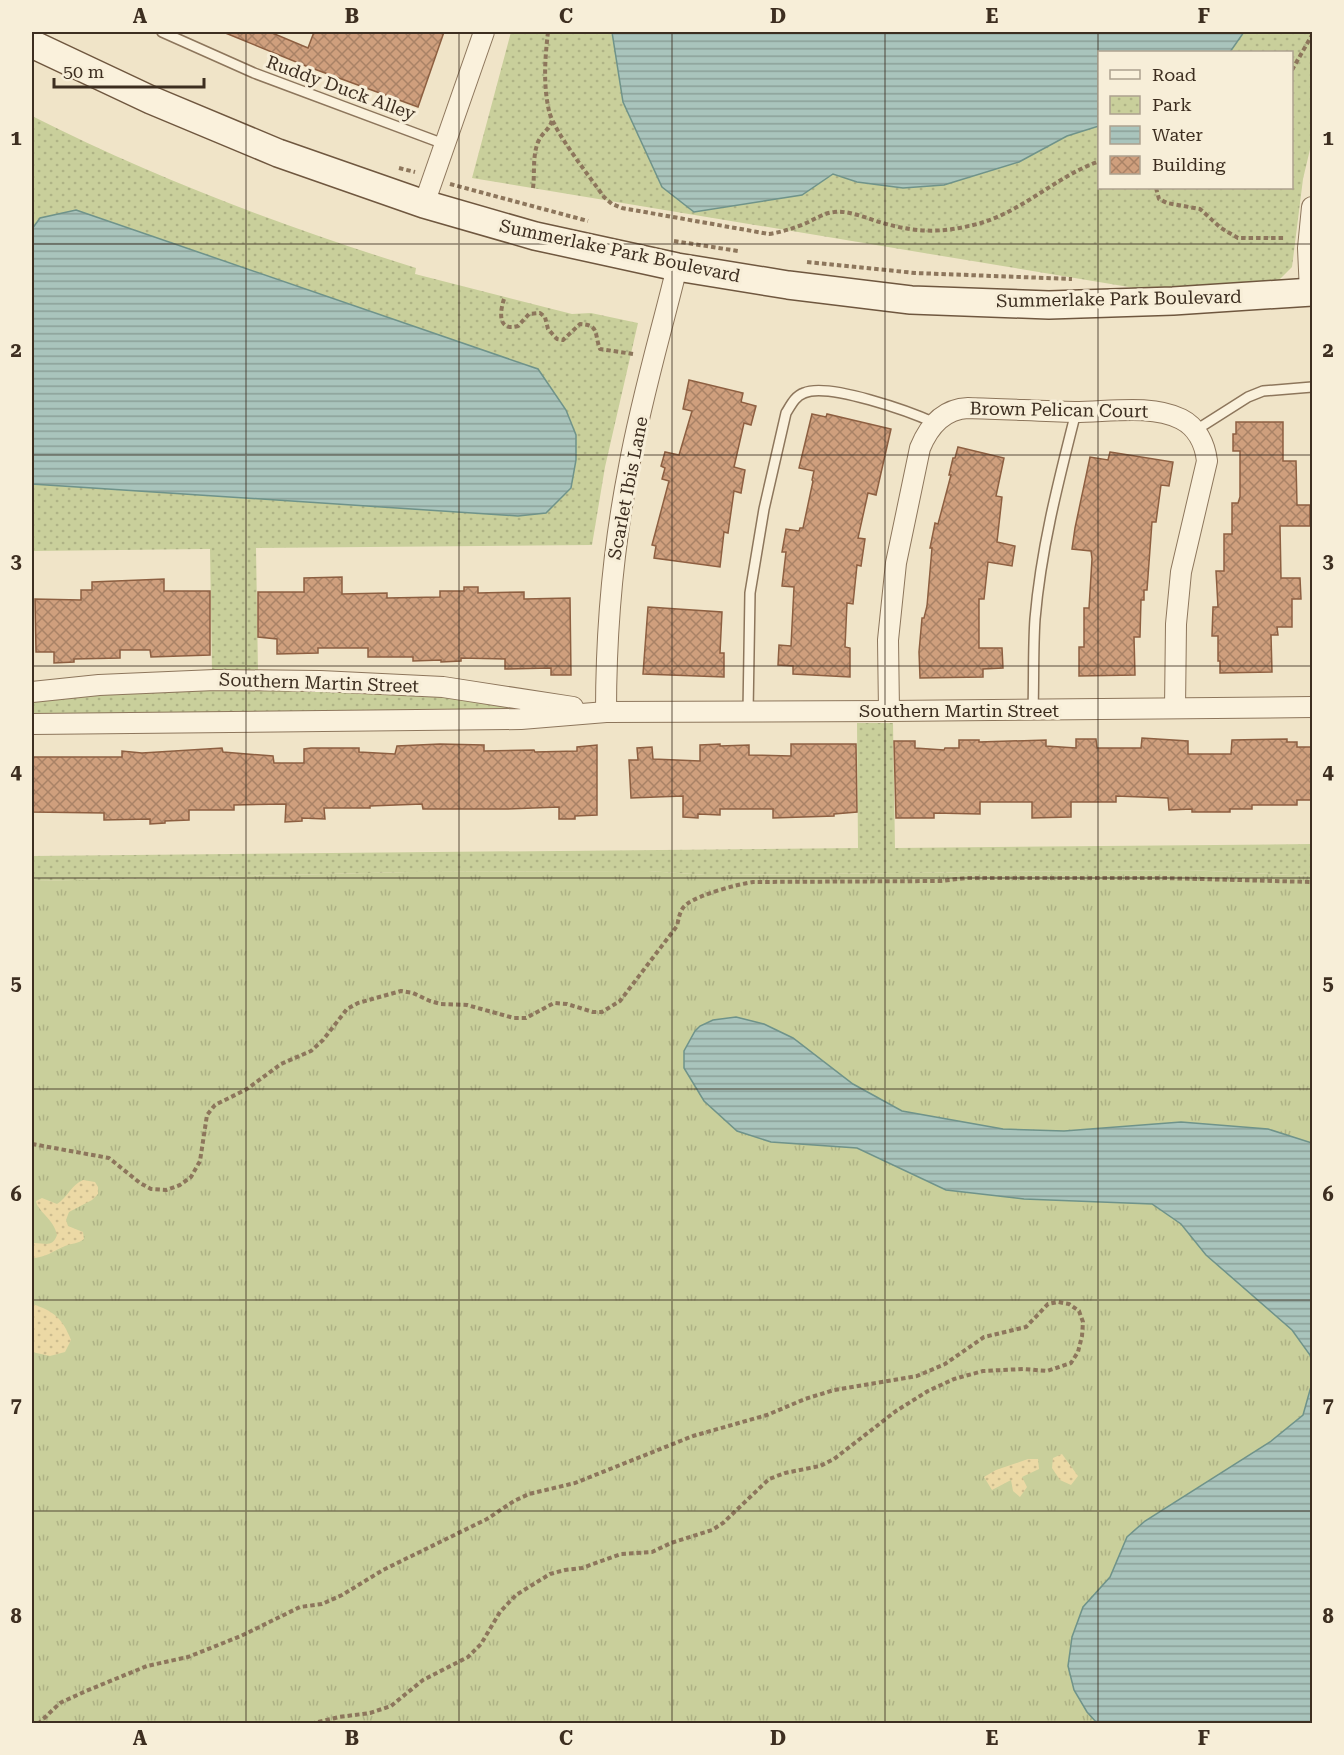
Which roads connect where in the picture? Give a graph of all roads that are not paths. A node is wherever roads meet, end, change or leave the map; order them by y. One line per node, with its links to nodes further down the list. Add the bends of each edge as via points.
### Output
1 (162, 32): 4 (lane, Ruddy Duck Alley, via 254,73)
2 (484, 32): 4 (street)
3 (32, 44): 5 (main road, Summerlake Park Boulevard, via 278,153)
4 (444, 144): 5 (street)
5 (424, 204): 7 (main road, Summerlake Park Boulevard, via 535,236)
6 (1312, 207): 8 (street, via 1308,248)
7 (677, 267): 8 (main road, Summerlake Park Boulevard, via 911,300 1049,305); 18 (street, Scarlet Ibis Lane, via 629,465 614,555 606,639)
8 (1311, 292)
9 (1312, 387): 12 (lane, via 1263,391)
10 (1076, 412): 11 (street, Brown Pelican Court, via 958,408); 12 (street, Brown Pelican Court, via 1152,411 1183,420); 16 (lane, via 1041,568 1035,619)
11 (935, 423): 17 (street, Brown Pelican Court, via 920,448 896,563 888,640); 19 (lane, via 907,410 829,391 813,390 793,401 786,413 766,498 750,593)
12 (1196, 430): 15 (street, via 1207,460 1181,572)
13 (32, 692): 18 (street, Southern Martin Street, via 215,680 320,681 443,687)
14 (1312, 707): 15 (street, Southern Martin Street)
15 (1175, 708): 16 (street, Southern Martin Street)
16 (1033, 710): 17 (street, Southern Martin Street)
17 (889, 711): 19 (street, Southern Martin Street)
18 (606, 712): 19 (street, Southern Martin Street); 20 (street, Southern Martin Street, via 521,719)
19 (748, 712)
20 (32, 724)

